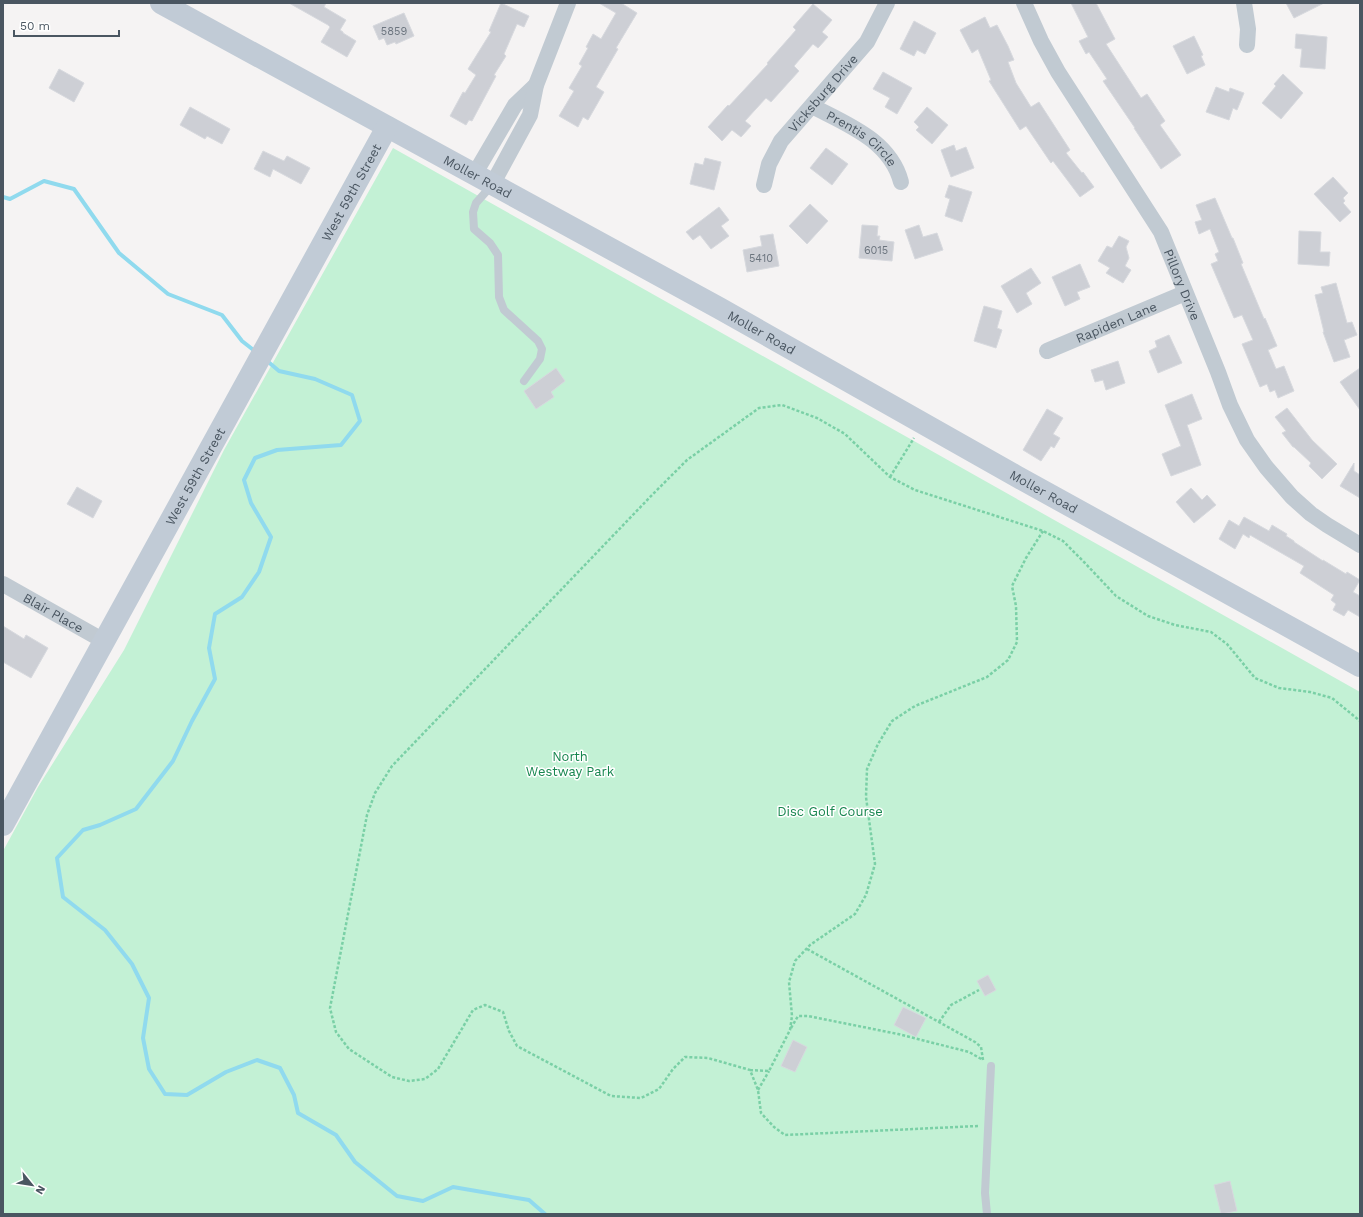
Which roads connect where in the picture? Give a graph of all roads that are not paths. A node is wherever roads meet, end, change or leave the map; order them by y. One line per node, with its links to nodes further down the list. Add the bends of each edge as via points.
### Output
1 (161, 3): 9 (street, Moller Road)
2 (568, 3): 7 (street)
3 (887, 3): 8 (street, Vicksburg Drive, via 867,42)
4 (1024, 3): 13 (street, Pillory Drive, via 1058,72 1161,232)
5 (1244, 3): 6 (street, via 1248,29)
6 (1247, 45)
7 (536, 85): 10 (street, via 515,105); 10 (street, via 530,115)
8 (812, 106): 11 (street, Prentis Circle, via 873,141 892,162); 12 (street, Vicksburg Drive, via 781,141 769,164)
9 (387, 127): 10 (street, Moller Road); 18 (street, West 59th Street)
10 (483, 180): 15 (lane, via 472,212 474,229 498,255 499,297 504,310 538,341 542,349 540,359); 19 (street, Moller Road, via 712,304)
11 (901, 182)
12 (764, 185)
13 (1185, 293): 14 (street, Rapiden Lane); 16 (street, Pillory Drive, via 1235,417 1254,451 1274,477 1302,505 1327,525)
14 (1047, 350)
15 (524, 381)
16 (1360, 545)
17 (3, 584): 18 (street, Blair Place)
18 (104, 640): 20 (street, West 59th Street)
19 (1360, 666)
20 (3, 825)
21 (991, 1066): 22 (lane, via 985,1193)
22 (987, 1214)

